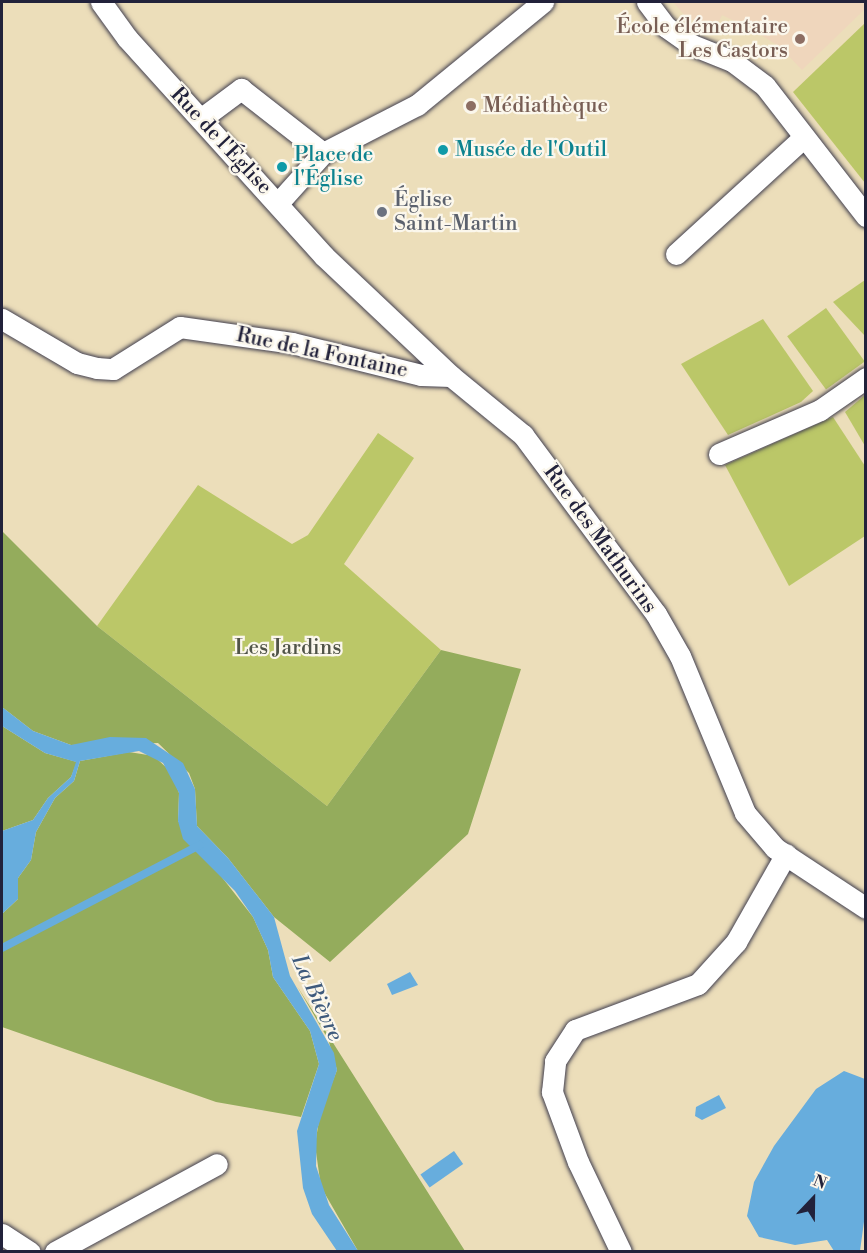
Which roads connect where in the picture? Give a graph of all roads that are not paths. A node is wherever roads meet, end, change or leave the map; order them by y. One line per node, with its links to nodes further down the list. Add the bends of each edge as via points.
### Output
1 (101, 2): 4 (street, Rue de l'Église, via 128,38)
2 (543, 2): 6 (street, Rue de l'Église, via 417,105)
3 (647, 2): 5 (street, via 674,33 750,71)
4 (202, 118): 6 (street, via 241,89); 7 (street, Rue de l'Église)
5 (804, 137): 8 (street); 9 (street)
6 (323, 153): 7 (street, Rue de l'Église)
7 (279, 202): 11 (street, Rue des Mathurins, via 324,256)
8 (866, 216)
9 (676, 254)
10 (2, 319): 11 (street, Rue de la Fontaine, via 77,363 97,368 113,369 180,327 292,343 421,375)
11 (451, 376): 14 (street, Rue des Mathurins, via 523,435 656,614 680,656 745,813)
12 (866, 378): 13 (street, via 820,410)
13 (719, 454)
14 (786, 854): 15 (street, Rue des Mathurins); 20 (street, via 736,942 698,984 575,1030 555,1061 552,1092 578,1162)
15 (866, 908)
16 (217, 1164): 19 (street)
17 (2, 1234): 18 (street)
18 (30, 1251)
19 (55, 1251)
20 (621, 1251)

